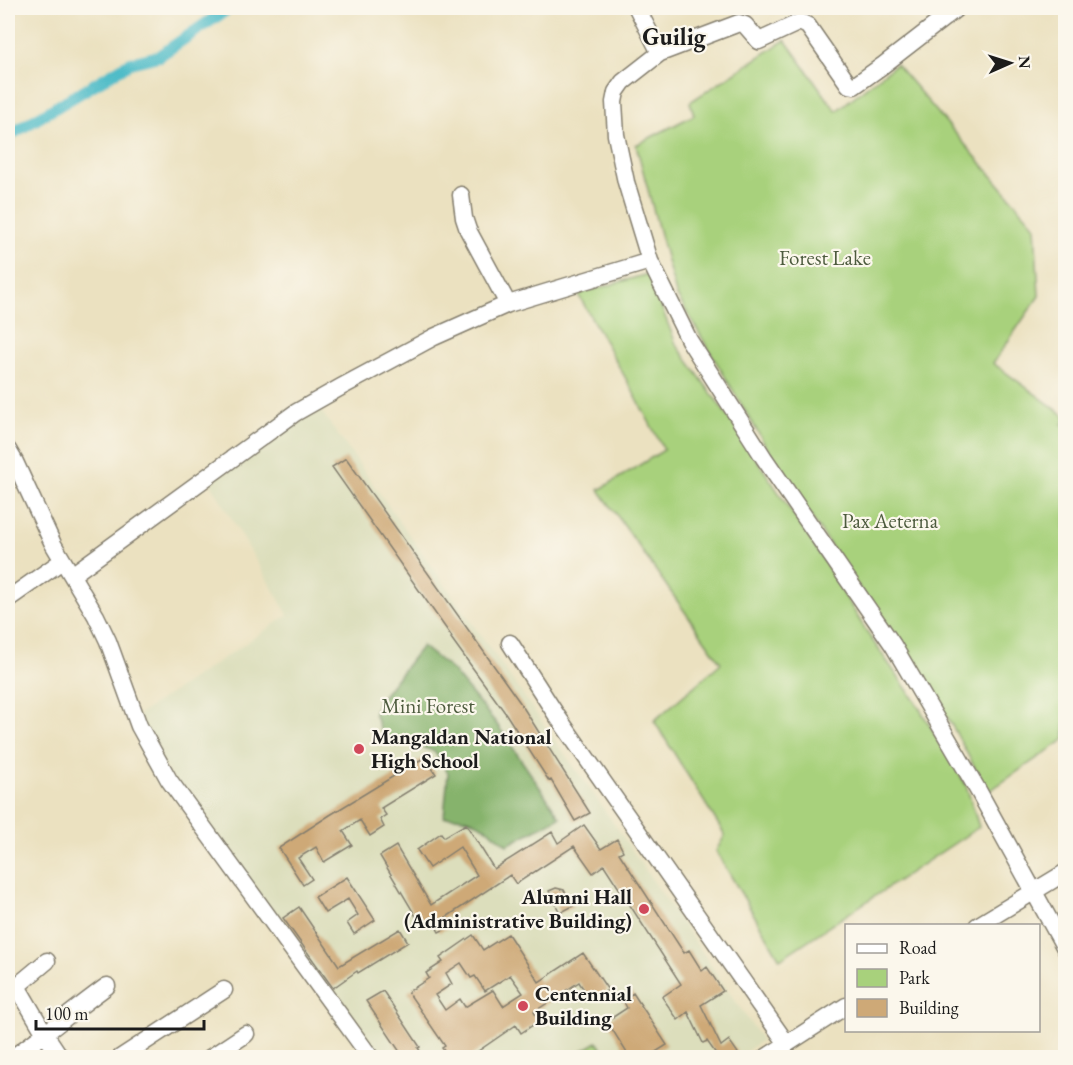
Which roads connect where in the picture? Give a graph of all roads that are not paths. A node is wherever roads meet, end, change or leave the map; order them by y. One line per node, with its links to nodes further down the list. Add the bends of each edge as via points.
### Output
1 (637, 8): 3 (street)
2 (957, 8): 3 (street, via 854,86 849,85 808,26 800,22 759,41 739,23)
3 (660, 53): 5 (street, via 623,82 614,102 626,182)
4 (461, 195): 6 (street, via 468,230)
5 (650, 261): 6 (street); 12 (street, via 689,339 764,458 893,645)
6 (508, 304): 8 (street, via 434,337 295,412)
7 (8, 450): 8 (street)
8 (67, 568): 9 (street); 27 (street, via 96,616 139,726 169,780)
9 (8, 599)
10 (510, 643): 22 (street)
11 (1065, 872): 12 (street)
12 (1033, 891): 13 (street); 14 (street)
13 (980, 924)
14 (1065, 950)
15 (47, 961): 17 (street)
16 (107, 986): 20 (street)
17 (12, 989): 20 (street)
18 (224, 990): 25 (street)
19 (845, 1007): 22 (street)
20 (45, 1034): 23 (street); 24 (street)
21 (246, 1035): 26 (street)
22 (787, 1044): 28 (street)
23 (12, 1058)
24 (61, 1058)
25 (120, 1058)
26 (210, 1058)
27 (371, 1058)
28 (765, 1058)

